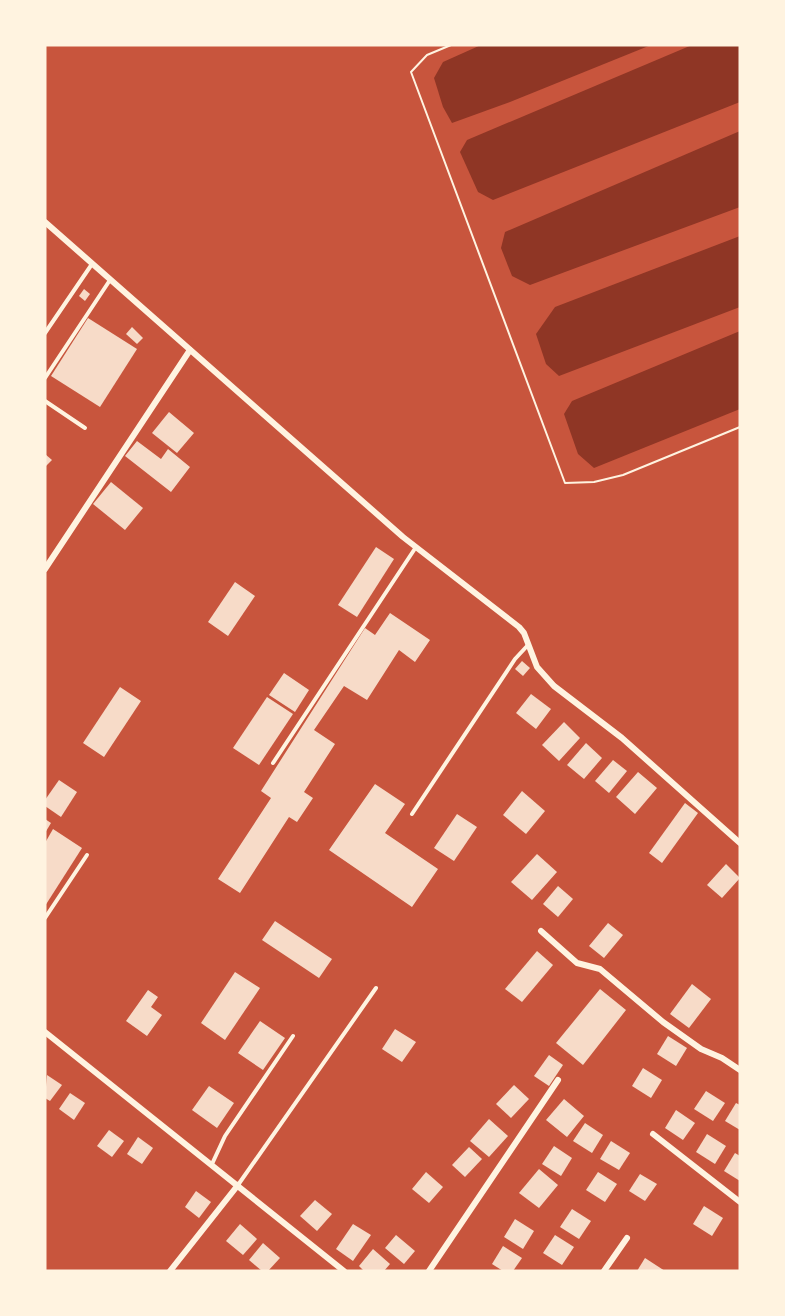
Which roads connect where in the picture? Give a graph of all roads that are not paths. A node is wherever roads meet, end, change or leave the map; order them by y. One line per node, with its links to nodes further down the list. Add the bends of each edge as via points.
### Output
1 (45, 222): 2 (street)
2 (93, 263): 3 (street); 4 (lane)
3 (111, 280): 5 (street); 6 (lane)
4 (45, 333)
5 (190, 350): 9 (street); 10 (street)
6 (45, 378)
7 (45, 401): 8 (lane)
8 (85, 428)
9 (416, 547): 11 (street, via 519,627); 12 (lane)
10 (45, 570)
11 (528, 644): 13 (lane); 14 (street, via 537,667 554,686 622,738)
12 (273, 763)
13 (412, 814)
14 (740, 843)
15 (87, 855): 16 (lane)
16 (45, 918)
17 (541, 931): 21 (street, via 577,963 600,969 663,1022)
18 (376, 988): 25 (lane)
19 (45, 1032): 24 (street)
20 (292, 1036): 24 (lane, via 225,1136)
21 (740, 1070)
22 (558, 1080): 30 (street)
23 (653, 1134): 26 (street)
24 (212, 1164): 25 (street)
25 (238, 1185): 28 (street); 29 (street)
26 (740, 1202)
27 (627, 1239): 31 (street)
28 (170, 1271)
29 (345, 1271)
30 (429, 1271)
31 (604, 1271)

